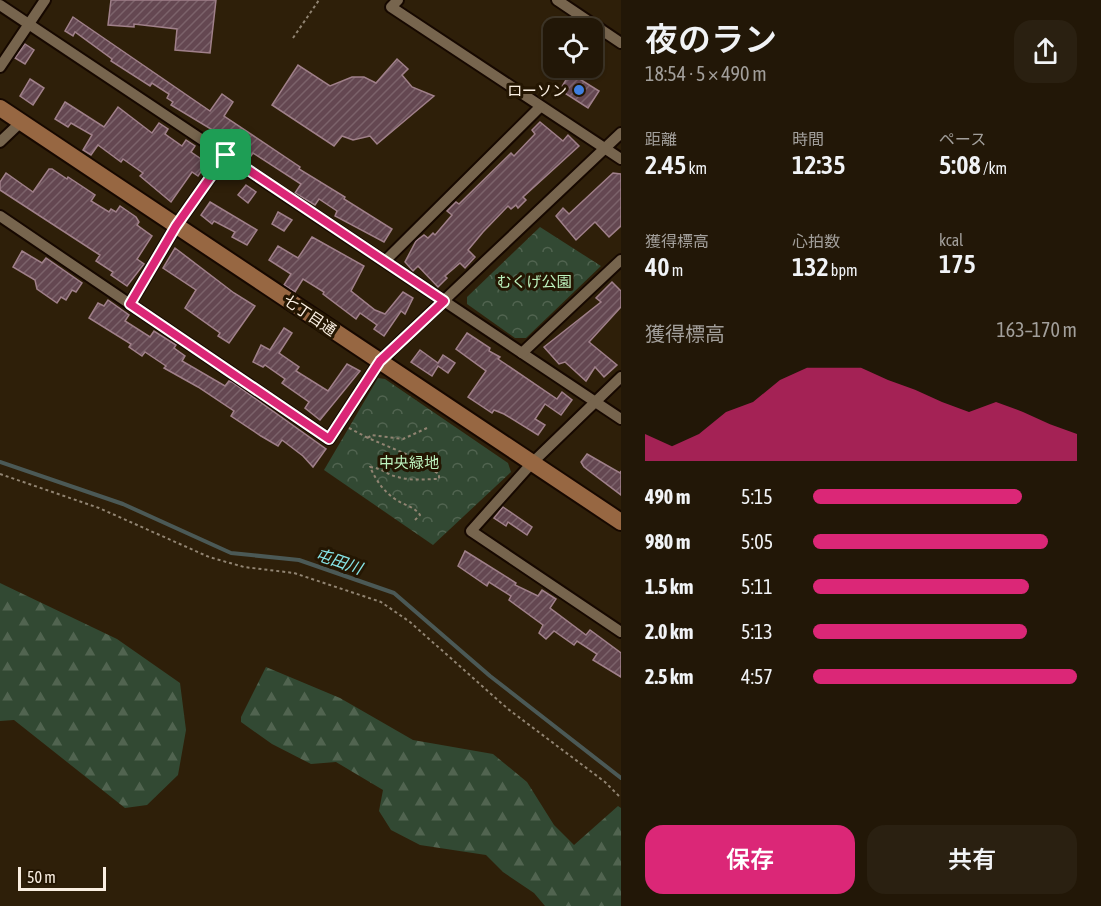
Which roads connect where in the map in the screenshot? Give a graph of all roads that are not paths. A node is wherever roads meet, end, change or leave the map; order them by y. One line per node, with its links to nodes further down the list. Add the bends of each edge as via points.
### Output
1 (45, 0): 5 (street)
2 (398, 0): 8 (street, via 391,7)
3 (557, 0): 6 (street)
4 (0, 5): 5 (street)
5 (29, 24): 7 (street); 14 (street)
6 (621, 43)
7 (0, 67)
8 (540, 107): 13 (street); 19 (street)
9 (0, 108): 10 (street, 七丁目通)
10 (21, 122): 12 (street); 17 (street, 七丁目通)
11 (621, 133): 13 (street)
12 (0, 142)
13 (605, 148): 15 (street); 20 (street)
14 (226, 155): 17 (street); 19 (street)
15 (621, 159)
16 (0, 216): 21 (street)
17 (176, 226): 21 (street); 23 (street, 七丁目通)
18 (621, 260): 22 (street)
19 (385, 261): 20 (street)
20 (444, 301): 22 (street); 23 (street)
21 (130, 304): 23 (street, via 329,439)
22 (522, 353): 25 (street)
23 (380, 361): 27 (street, 七丁目通)
24 (621, 377): 25 (street)
25 (596, 402): 26 (street); 27 (street)
26 (621, 419)
27 (532, 463): 28 (street, 七丁目通); 29 (street, via 471,531)
28 (621, 522)
29 (621, 632)

